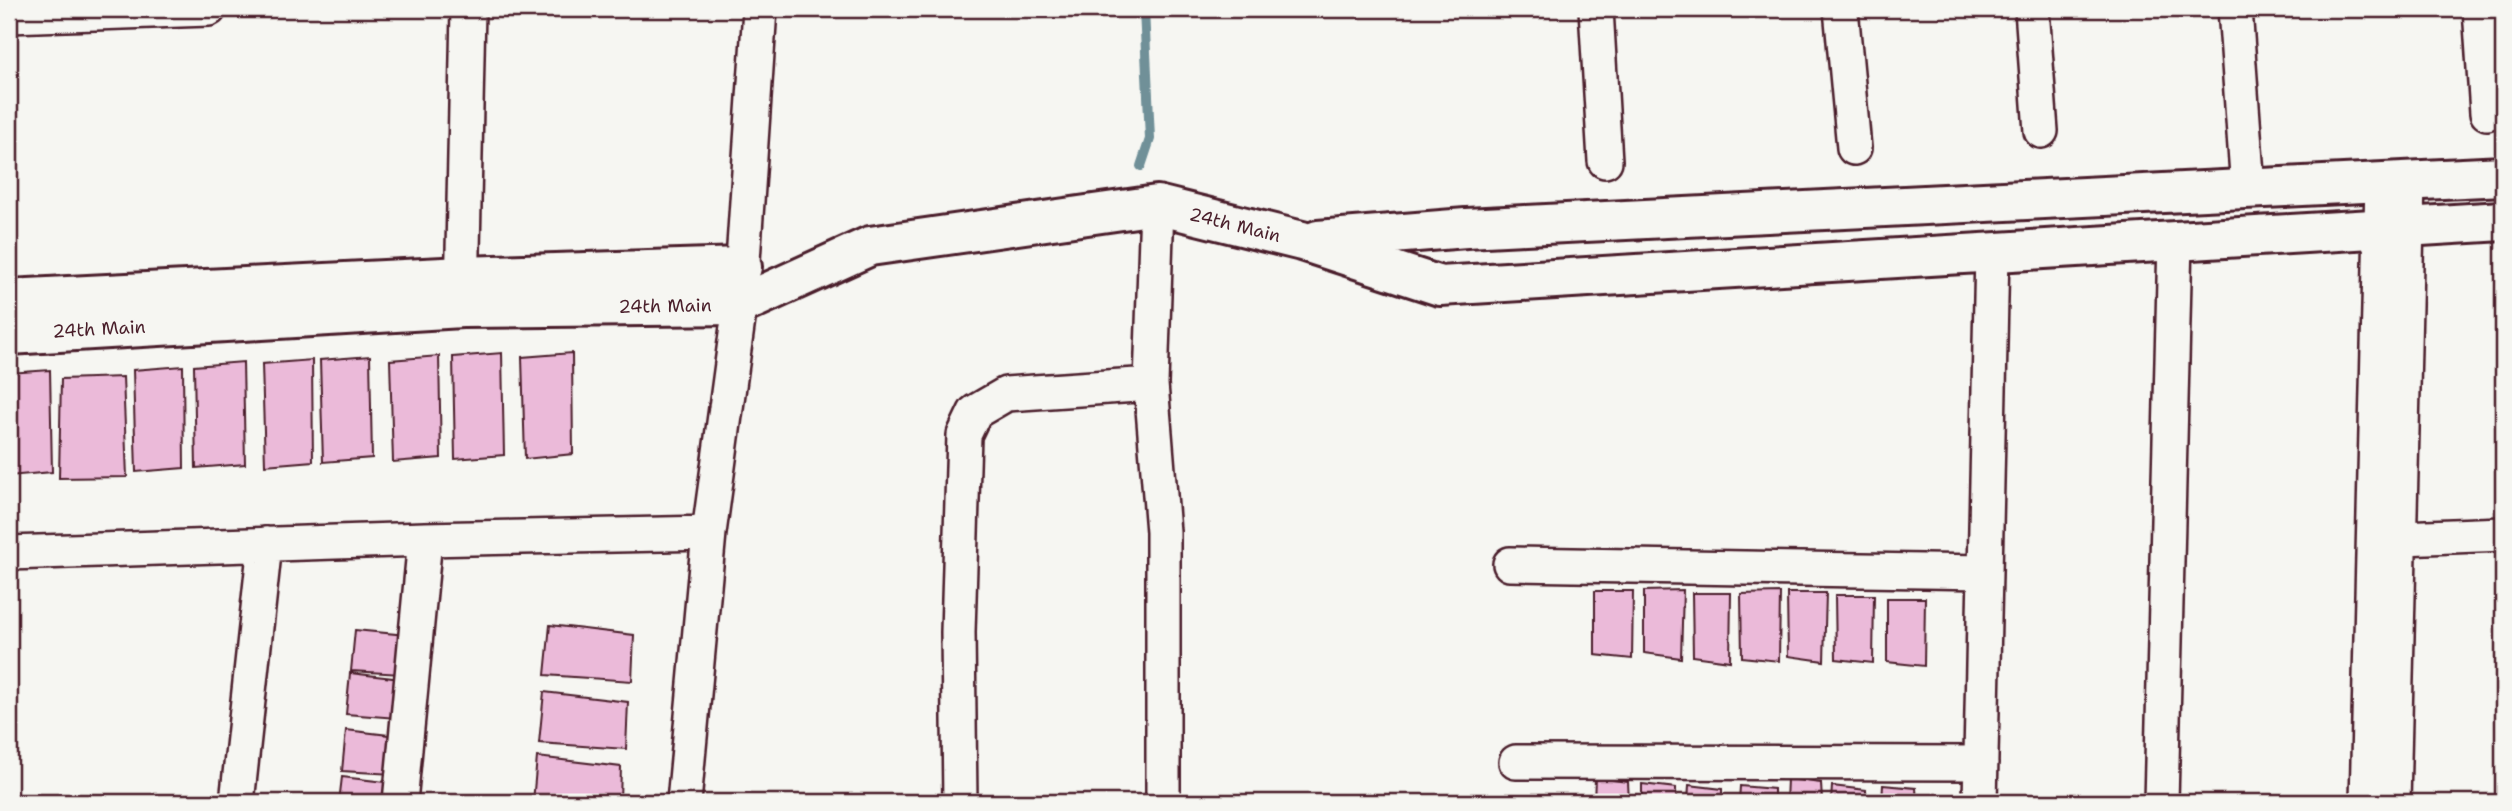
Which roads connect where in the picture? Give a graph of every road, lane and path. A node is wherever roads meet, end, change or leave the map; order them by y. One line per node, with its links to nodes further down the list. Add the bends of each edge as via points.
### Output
1 (209, 9): 9 (street)
2 (468, 9): 25 (street)
3 (760, 9): 24 (street)
4 (1596, 9): 14 (street)
5 (1841, 9): 13 (street)
6 (2032, 9): 12 (street)
7 (2235, 9): 17 (street)
8 (2480, 9): 11 (street)
9 (118, 10): 10 (street)
10 (9, 16)
11 (2487, 113)
12 (2041, 131)
13 (1854, 148)
14 (1605, 161)
15 (2503, 176): 16 (street)
16 (2395, 182): 17 (street); 20 (street)
17 (2248, 189): 22 (street, via 1466,228)
18 (1157, 205): 22 (street, 24th Main); 27 (street, 24th Main, via 870,246); 29 (street)
19 (2503, 220): 20 (street)
20 (2394, 227): 21 (street); 33 (street)
21 (2175, 240): 23 (street); 46 (street)
22 (1302, 241): 23 (street, via 1440,286)
23 (1992, 252): 37 (street)
24 (743, 267): 25 (street); 27 (street)
25 (462, 292): 26 (street); 27 (street, 24th Main); 28 (street, 24th Main)
26 (9, 299)
27 (740, 306): 30 (street)
28 (9, 335)
29 (1151, 384): 43 (street, via 1006,394 975,412 964,435 958,632); 44 (street, via 1163,532)
30 (709, 533): 32 (street); 42 (street)
31 (2503, 534): 33 (street)
32 (425, 539): 34 (street); 41 (street)
33 (2386, 539): 47 (street); 48 (street)
34 (265, 544): 35 (street); 40 (street)
35 (9, 553)
36 (1510, 564): 37 (street)
37 (1985, 572): 39 (street)
38 (1516, 762): 39 (street)
39 (1981, 763): 45 (street)
40 (237, 802)
41 (400, 802)
42 (684, 802)
43 (960, 802)
44 (1163, 802)
45 (1980, 802)
46 (2161, 802)
47 (2367, 802)
48 (2393, 802)

